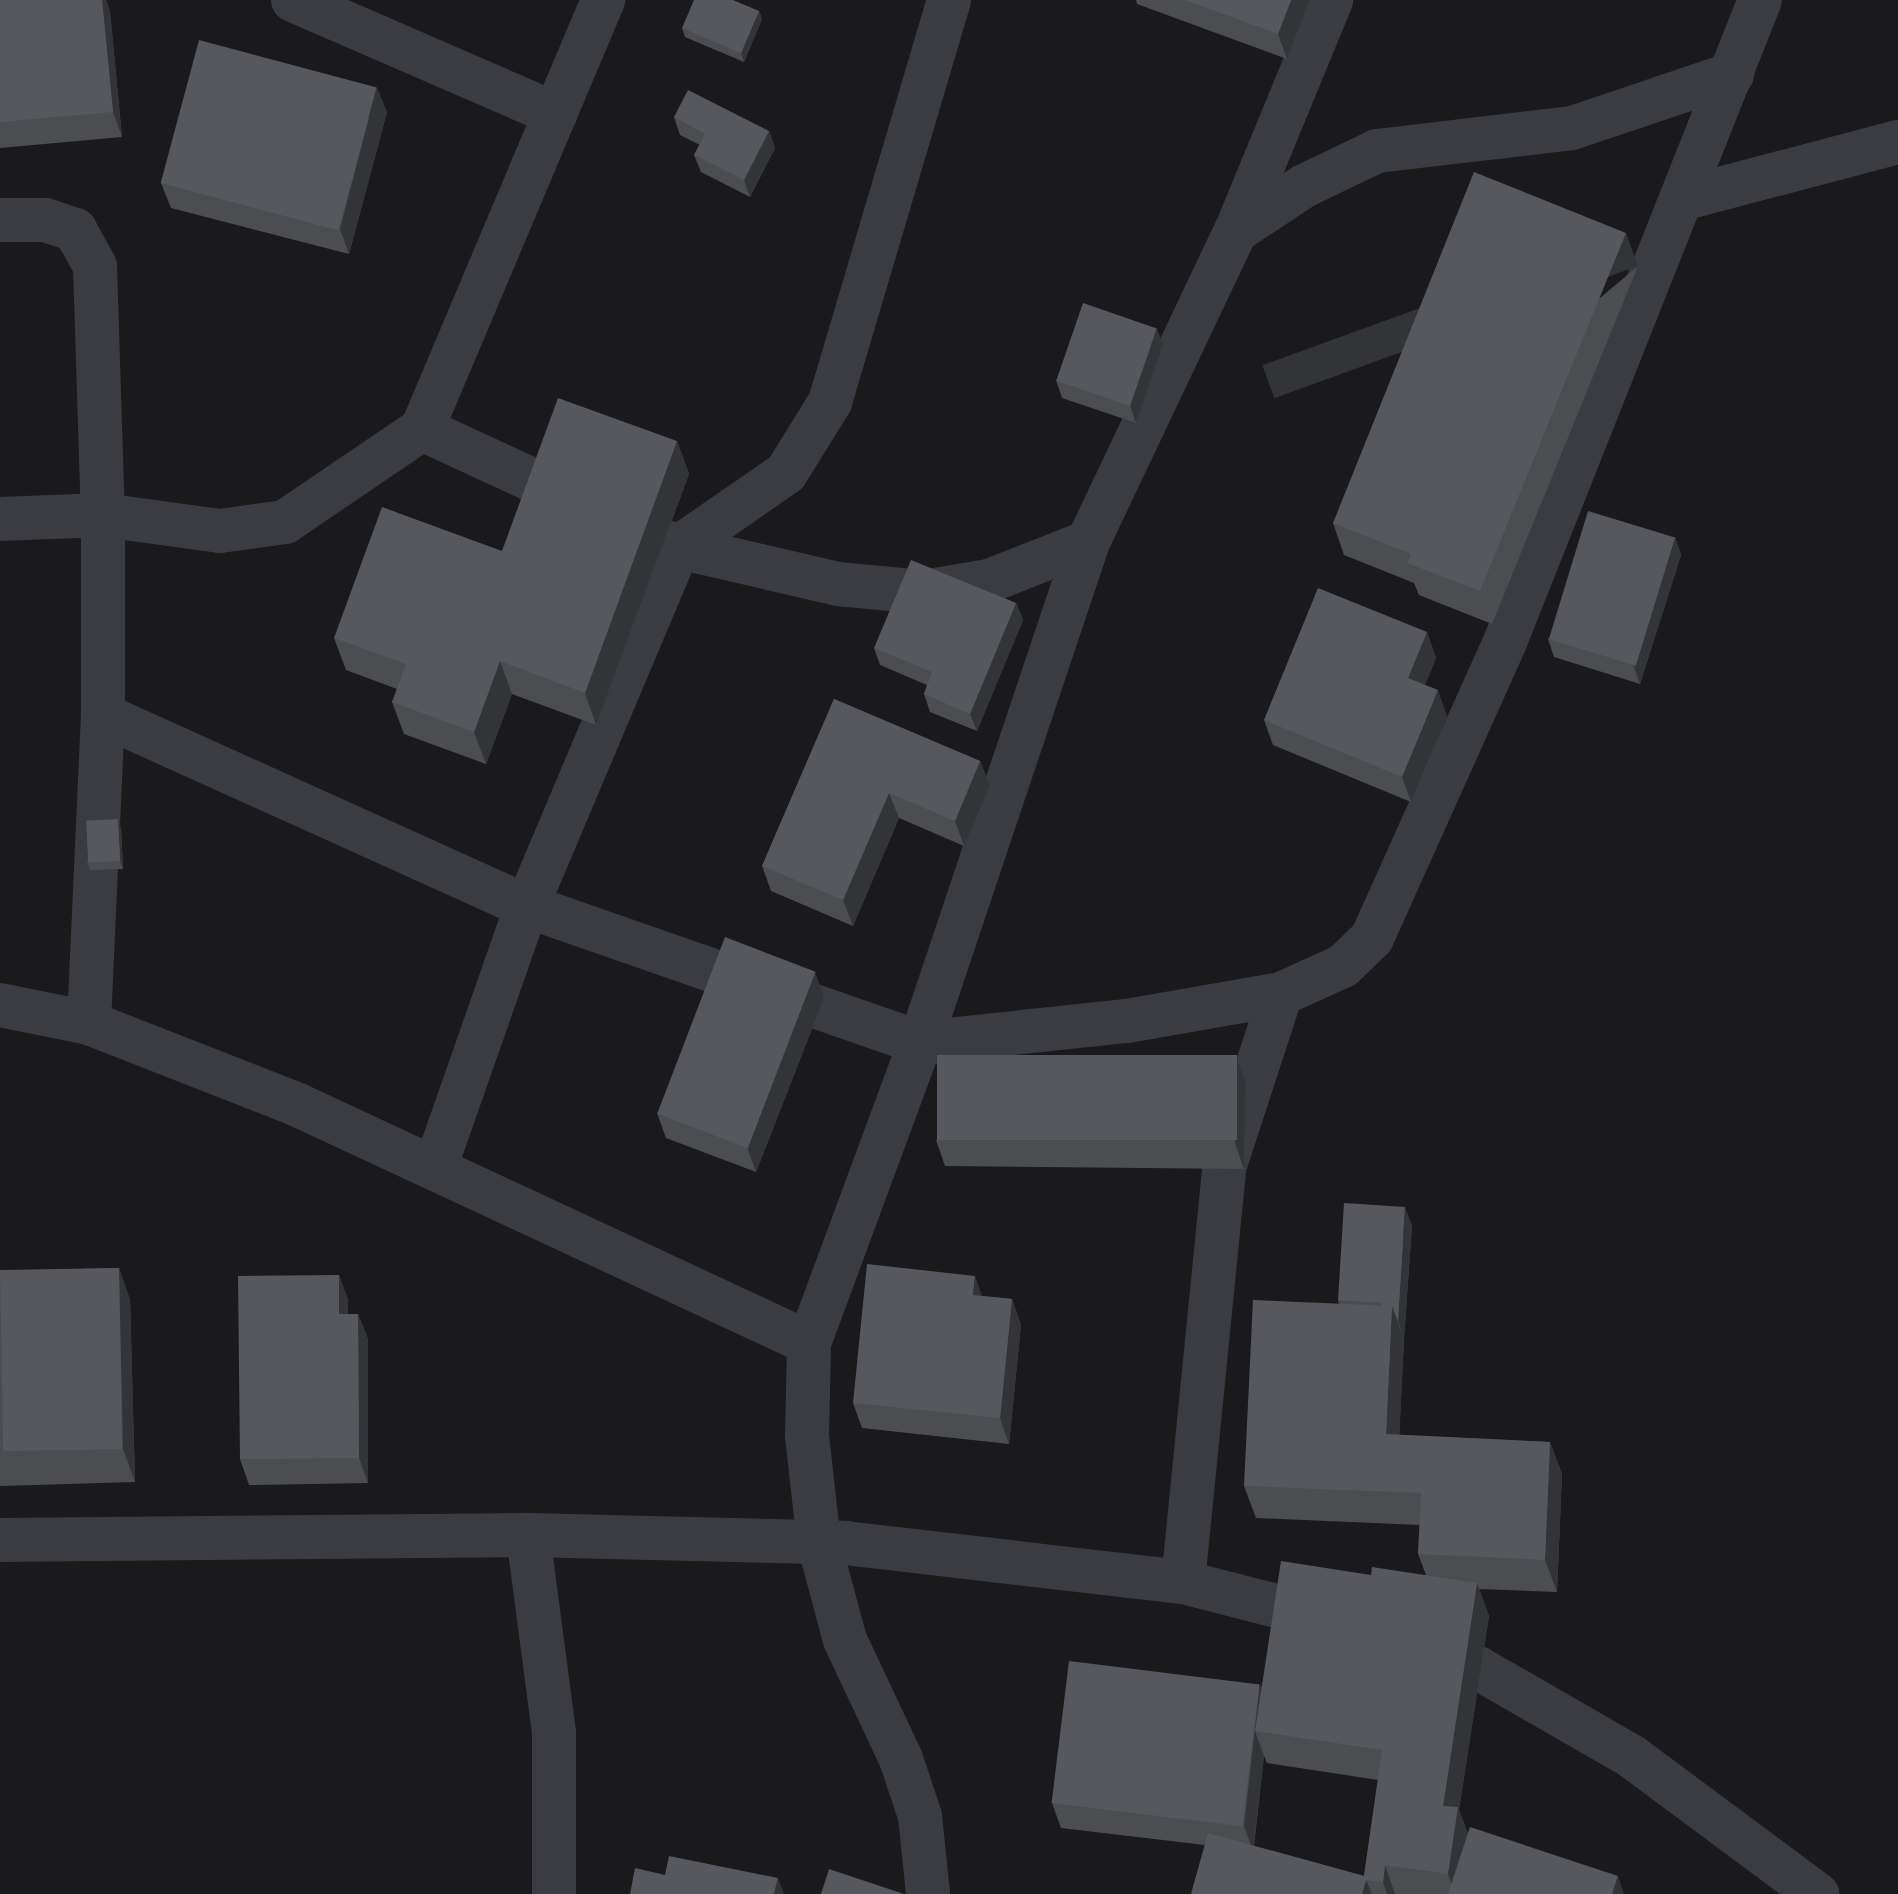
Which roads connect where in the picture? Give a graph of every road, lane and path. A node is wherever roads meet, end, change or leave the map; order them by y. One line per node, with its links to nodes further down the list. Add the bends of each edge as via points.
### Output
1 (293, 0): 7 (street)
2 (603, 0): 7 (street)
3 (949, 0): 16 (street, via 830,402 786,473)
4 (1331, 0): 11 (street)
5 (1760, 0): 6 (street)
6 (1732, 74): 9 (street); 11 (street, via 1572,128 1377,151 1304,186)
7 (555, 114): 12 (street)
8 (1898, 142): 9 (street)
9 (1682, 199): 19 (street, via 1505,642 1372,938 1343,966)
10 (0, 220): 13 (street, via 45,220 75,230 95,266)
11 (1236, 231): 15 (street)
12 (422, 429): 13 (street, via 285,522 220,531); 16 (street)
13 (103, 515): 14 (street); 17 (street)
14 (0, 519)
15 (1088, 542): 16 (street, via 989,581 923,592 838,584); 22 (street)
16 (679, 547): 18 (street)
17 (103, 715): 18 (street); 21 (street)
18 (527, 906): 22 (street); 23 (street)
19 (1281, 994): 22 (street, via 1127,1021); 28 (street, via 1224,1168)
20 (0, 1005): 21 (street)
21 (89, 1023): 23 (street, via 298,1105)
22 (920, 1043): 24 (street)
23 (435, 1168): 24 (street)
24 (809, 1343): 27 (street, via 807,1436)
25 (528, 1535): 26 (street); 27 (street); 31 (street, via 554,1733)
26 (0, 1540)
27 (819, 1543): 28 (street); 32 (street, via 845,1640 901,1759 920,1816)
28 (1183, 1582): 29 (street)
29 (1478, 1668): 30 (street); 33 (street, via 1631,1756)
30 (1461, 1710)
31 (554, 1894)
32 (928, 1894)
33 (1816, 1894)

